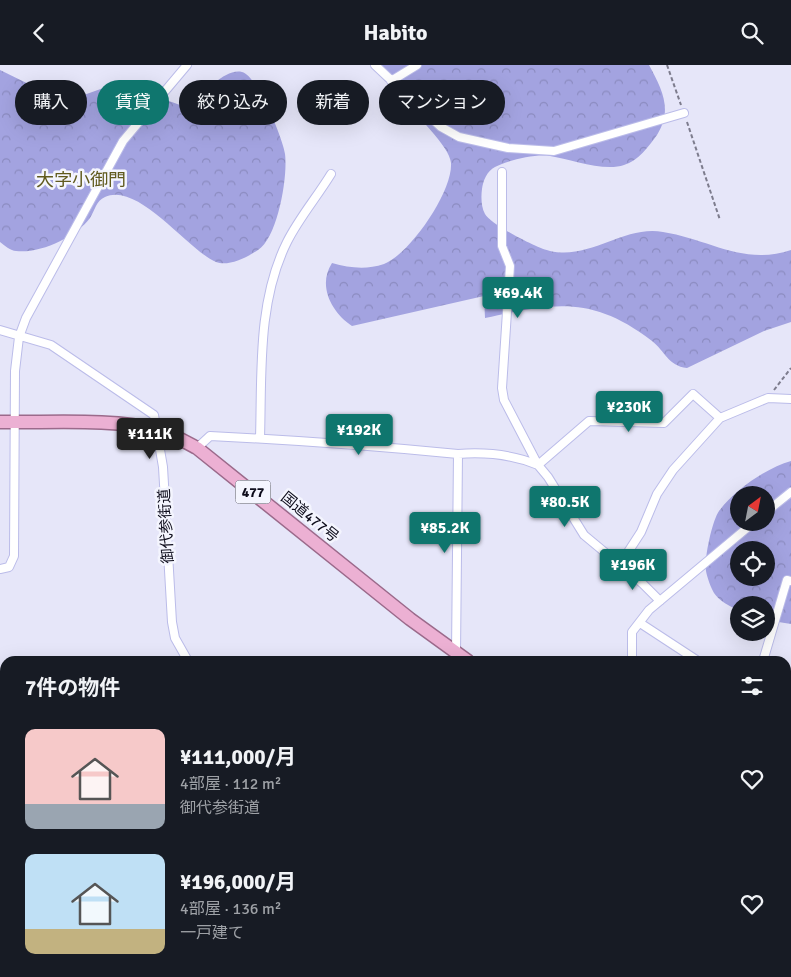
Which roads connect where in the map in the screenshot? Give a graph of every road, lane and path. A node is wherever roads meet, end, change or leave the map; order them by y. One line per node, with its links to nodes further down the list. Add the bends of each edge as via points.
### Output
1 (188, 65): 13 (street, via 124,141 42,287)
2 (376, 65): 5 (street)
3 (417, 65): 6 (street)
4 (667, 65): 7 (path)
5 (390, 80)
6 (393, 80)
7 (684, 113): 8 (street, via 554,151 508,148 460,137); 11 (path)
8 (439, 125)
9 (502, 172): 24 (street, via 502,246 510,266 502,388 515,424)
10 (332, 174): 21 (street, via 296,226 274,277 263,330)
11 (720, 220)
12 (0, 330): 13 (street, 御代参街道)
13 (19, 337): 19 (street); 20 (street, 御代参街道, via 51,345 94,373 154,415)
14 (791, 368): 15 (path)
15 (768, 398): 16 (street); 17 (street)
16 (791, 399)
17 (720, 418): 24 (street, via 693,394 664,423 589,421); 28 (street, via 673,470 657,494 641,532)
18 (0, 422): 19 (highway, 国道477号 / 477)
19 (14, 423): 20 (highway, 国道477号 / 477, via 114,424); 29 (street, via 14,556 9,567)
20 (158, 430): 22 (highway, 国道477号 / 477); 34 (street, 御代参街道, via 172,622 175,638)
21 (260, 439): 22 (street, via 210,437); 23 (street)
22 (197, 448): 33 (highway, 国道477号 / 477)
23 (458, 454): 24 (street, via 521,458); 33 (street)
24 (538, 465): 28 (street, via 584,535)
25 (791, 492): 26 (street)
26 (775, 505)
27 (743, 531): 31 (street)
28 (619, 566): 31 (street)
29 (0, 569)
30 (791, 581): 38 (street, via 788,580)
31 (660, 601): 32 (street)
32 (640, 623): 36 (street, via 632,632); 37 (street)
33 (456, 654): 35 (highway, 国道477号 / 477)
34 (185, 656)
35 (459, 656)
36 (632, 656)
37 (690, 656)
38 (765, 656)

